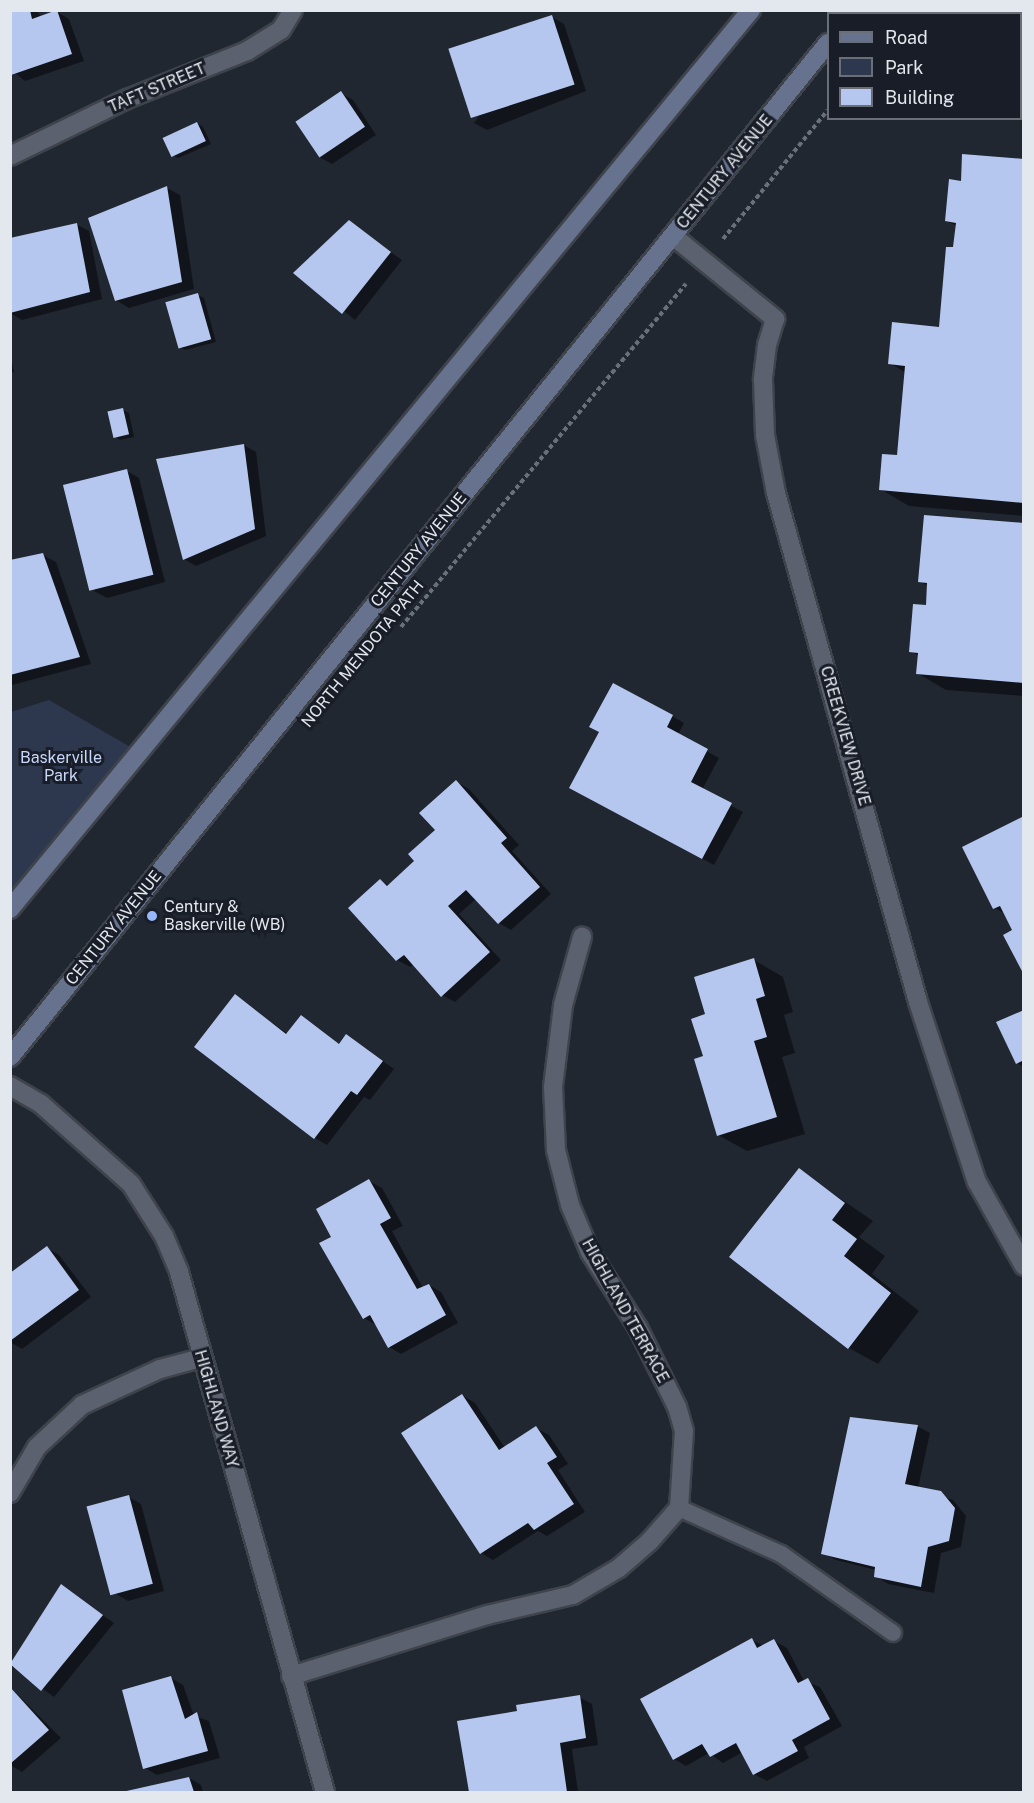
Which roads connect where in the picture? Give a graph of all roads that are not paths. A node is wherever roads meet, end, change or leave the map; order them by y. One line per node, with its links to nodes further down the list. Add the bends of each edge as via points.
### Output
1 (292, 10): 4 (street, TAFT STREET, via 281,30 247,51 127,99)
2 (750, 10): 6 (main road)
3 (827, 44): 5 (main road, CENTURY AVENUE)
4 (10, 156)
5 (673, 236): 8 (main road, CENTURY AVENUE); 10 (street, CREEKVIEW DRIVE, via 775,319 763,380 765,435 776,493 922,1013 977,1182)
6 (10, 909)
7 (582, 937): 13 (street, HIGHLAND TERRACE, via 563,1005 553,1087 556,1150 570,1205 590,1252 638,1328 677,1407 684,1431)
8 (10, 1057)
9 (10, 1086): 11 (street, HIGHLAND WAY, via 41,1104 131,1184 149,1209 179,1272)
10 (1023, 1266)
11 (201, 1358): 12 (street, via 160,1370 82,1405 37,1447); 15 (street, HIGHLAND WAY)
12 (10, 1492)
13 (679, 1508): 14 (lane, via 781,1554); 15 (street, via 619,1568 573,1595 487,1615)
14 (893, 1634)
15 (291, 1676): 16 (street, HIGHLAND WAY)
16 (326, 1792)

